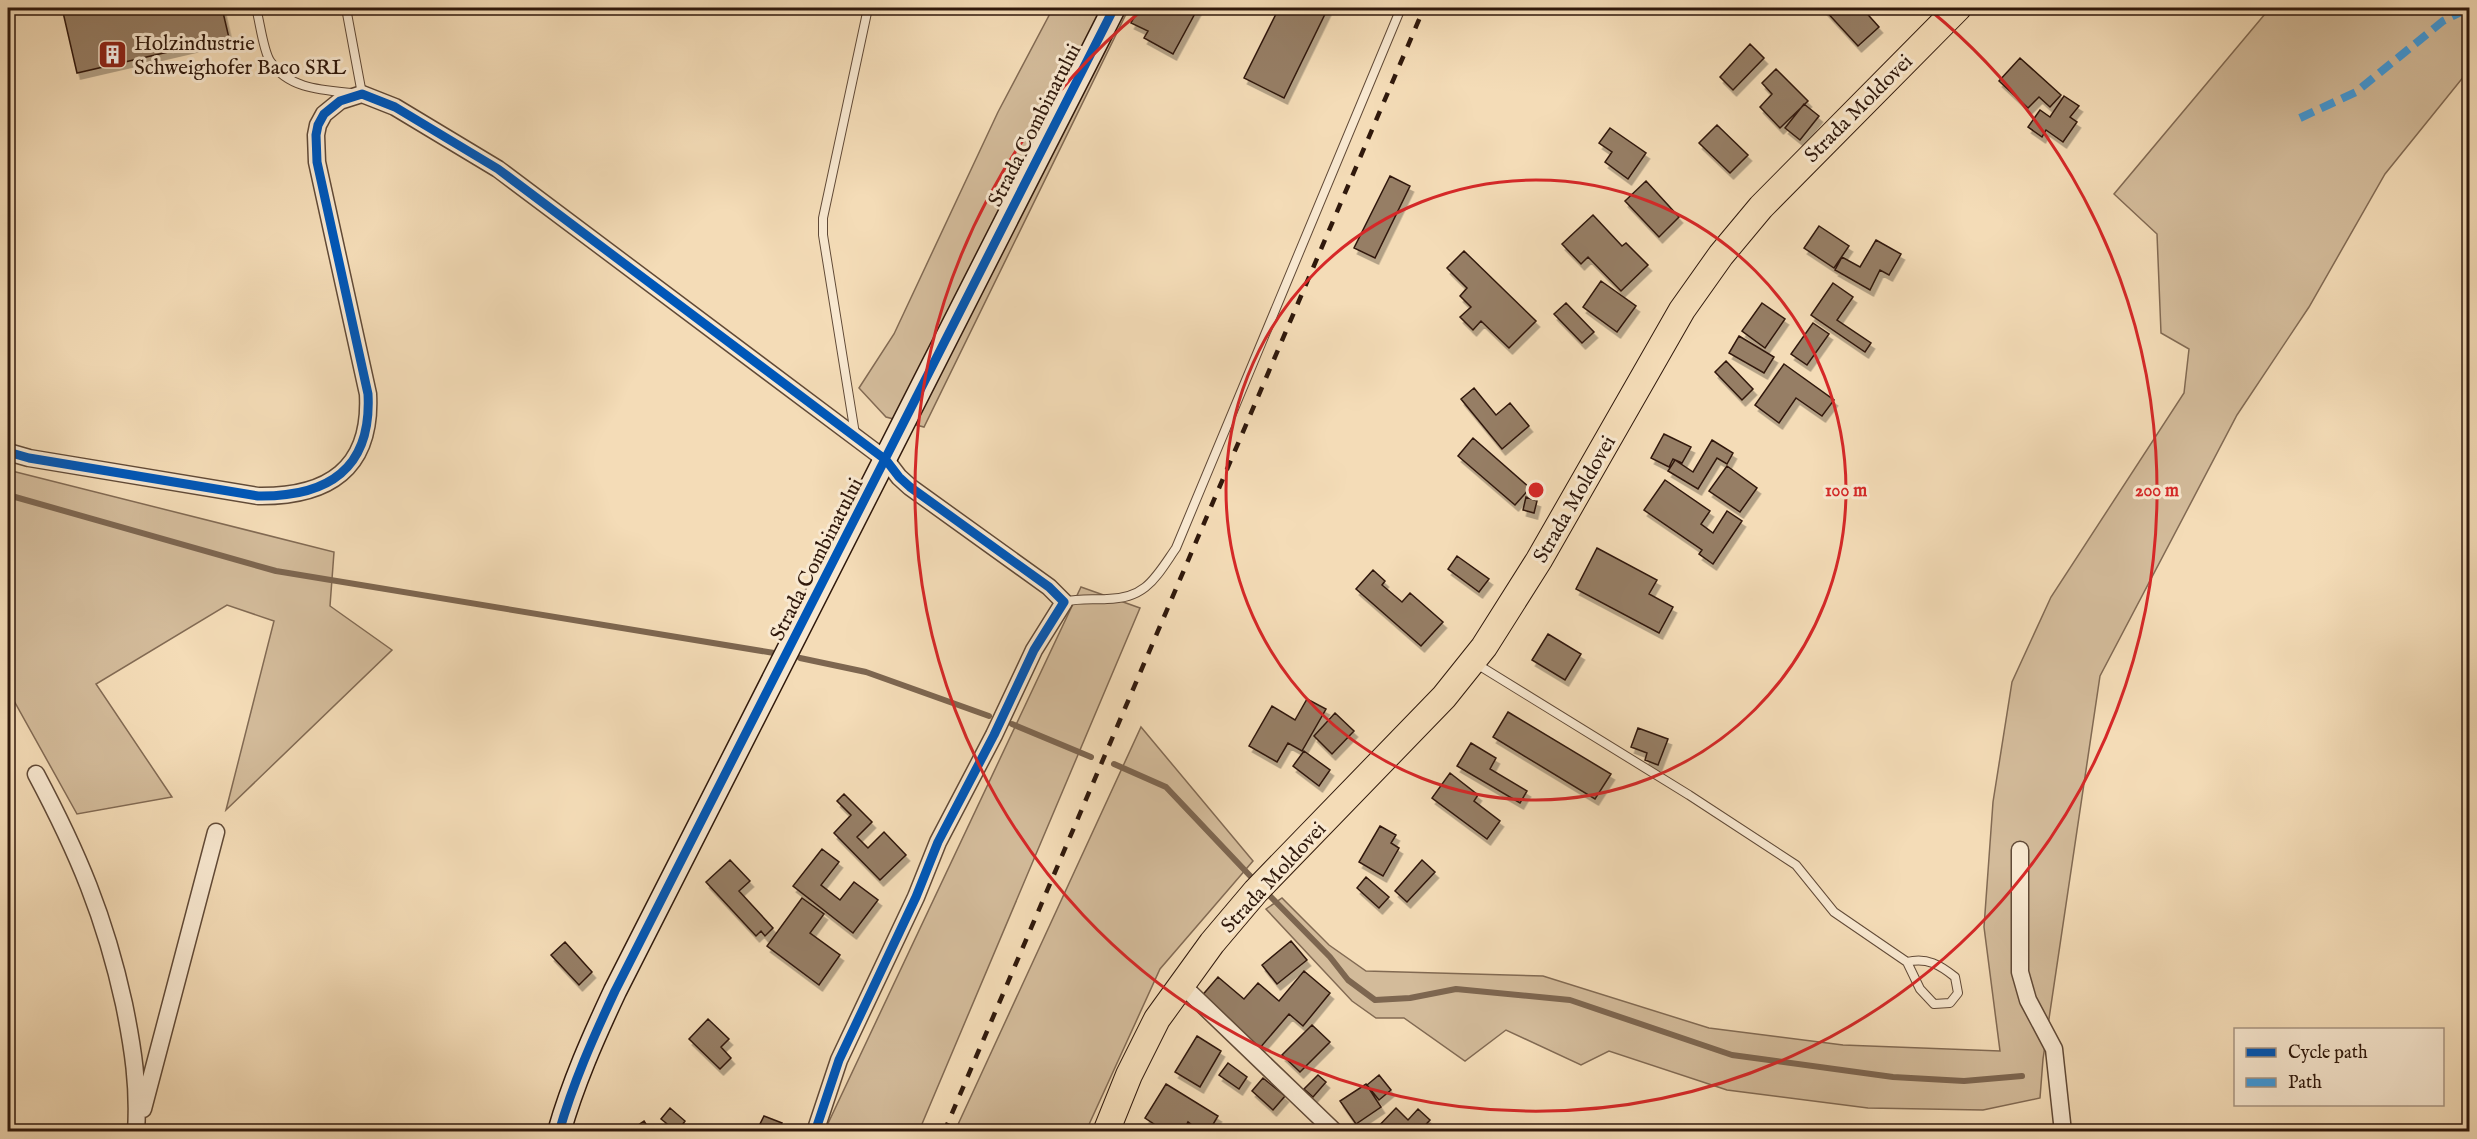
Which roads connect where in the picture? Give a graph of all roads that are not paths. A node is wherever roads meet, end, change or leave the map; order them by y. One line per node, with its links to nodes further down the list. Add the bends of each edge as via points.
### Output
1 (256, 8): 7 (lane, via 269,60 285,78 308,88)
2 (346, 8): 7 (lane)
3 (868, 8): 8 (lane, via 823,218)
4 (1114, 8): 10 (street, Strada Combinatului)
5 (1401, 8): 11 (lane, via 1176,548 1153,582 1141,592 1125,598 1077,598)
6 (1958, 8): 12 (main road, Strada Moldovei, via 1761,207 1721,255 1682,310 1539,560)
7 (362, 94): 8 (street, via 395,107 498,169); 9 (street, via 332,107 321,120 316,135 317,162 368,394 367,428 349,468 330,483 307,491 283,497 258,496)
8 (855, 437): 10 (street)
9 (8, 452)
10 (886, 460): 11 (street, via 910,487 1049,587); 19 (street, Strada Combinatului, via 615,992 583,1060)
11 (1064, 602): 20 (street, via 1034,650 938,842 839,1060)
12 (1473, 661): 16 (lane, via 1796,865 1834,912); 17 (main road, Strada Moldovei, via 1444,697 1256,891)
13 (36, 774): 18 (street, via 88,882 114,959 136,1065)
14 (216, 832): 18 (street)
15 (2020, 850): 23 (street, via 2020,972 2028,1000 2054,1049)
16 (1907, 962): 16 (lane, via 1921,959 1942,966 1955,977 1958,993 1950,1003 1935,1004 1920,989)
17 (1180, 984): 21 (main road, Strada Moldovei, via 1157,1019); 22 (street)
18 (137, 1131)
19 (559, 1131)
20 (815, 1131)
21 (1106, 1131)
22 (1335, 1131)
23 (2063, 1131)

